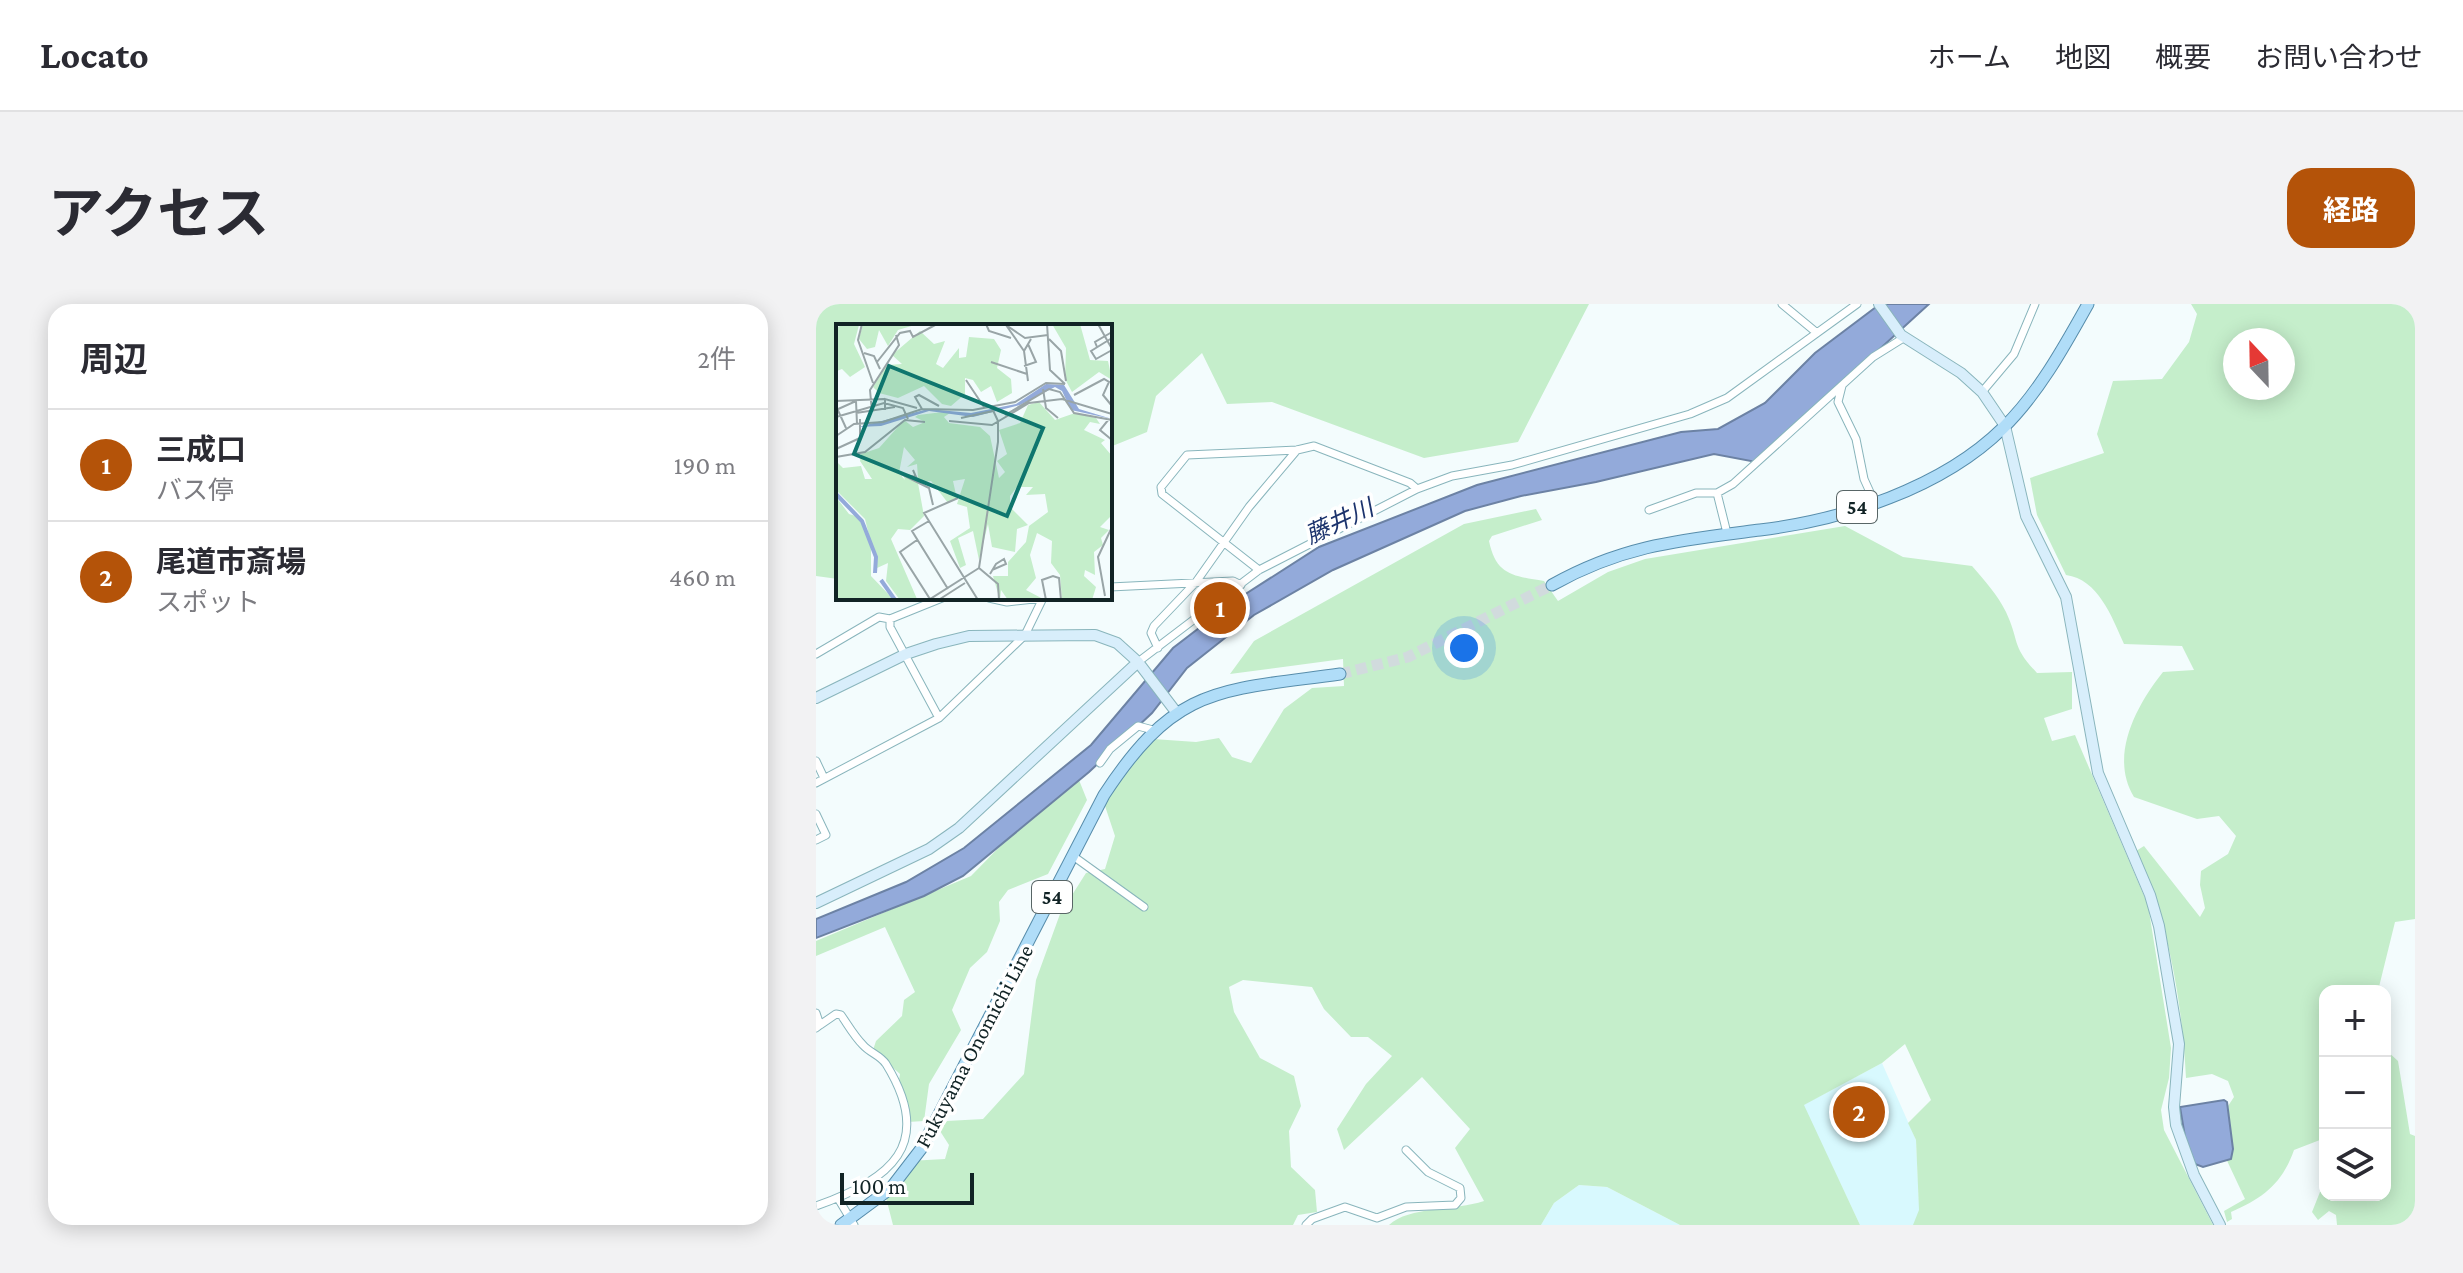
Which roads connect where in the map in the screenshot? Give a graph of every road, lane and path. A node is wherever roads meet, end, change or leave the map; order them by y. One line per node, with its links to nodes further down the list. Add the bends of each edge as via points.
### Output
1 (1782, 304): 6 (street)
2 (1857, 304): 6 (street)
3 (1879, 304): 7 (street)
4 (2035, 304): 9 (street, via 2014,354)
5 (2088, 304): 10 (main road, 54, via 2033,393)
6 (1817, 333): 12 (street, via 1727,398 1690,414)
7 (1901, 334): 8 (street); 9 (street)
8 (1842, 384): 13 (street); 14 (street, via 1838,402 1856,439)
9 (1982, 392): 10 (street)
10 (2005, 426): 14 (main road, 54, via 1953,466); 54 (street, via 2026,516 2066,597 2098,773 2159,926 2179,1044 2176,1125)
11 (1297, 450): 12 (street, via 1314,446); 17 (street); 17 (street, via 1187,455 1161,487 1162,494)
12 (1417, 489): 18 (street)
13 (1717, 493): 15 (street, via 1696,493); 16 (street)
14 (1874, 501): 16 (main road, 54, via 1817,519)
15 (1649, 510)
16 (1727, 533): 21 (main road, 54, via 1643,546 1589,564)
17 (1224, 543): 18 (street); 19 (street)
18 (1259, 570): 20 (street)
19 (1196, 582): 20 (street); 22 (street); 29 (street, via 1154,626 1151,633)
20 (1241, 585): 29 (street)
21 (1552, 585)
22 (1112, 587)
23 (937, 600): 27 (street)
24 (998, 600): 25 (street)
25 (1025, 600)
26 (1042, 600): 28 (street)
27 (890, 619): 30 (street, via 879,617); 31 (street)
28 (1025, 635): 31 (street, via 969,636); 32 (street, via 1095,635 1117,643); 36 (street)
29 (1158, 648): 32 (street)
30 (816, 654)
31 (906, 654): 34 (street); 36 (street)
32 (1141, 666): 35 (street); 45 (street, via 959,828 929,849)
33 (1340, 674): 35 (main road, Fukuyama Onomichi Line / 54, via 1240,688)
34 (816, 698)
35 (1172, 707): 37 (main road, Fukuyama Onomichi Line / 54)
36 (939, 718): 40 (street)
37 (1153, 730): 39 (street, via 1138,726); 44 (main road, Fukuyama Onomichi Line / 54, via 1112,783)
38 (816, 761): 40 (street)
39 (1100, 763)
40 (824, 778): 41 (street)
41 (816, 783)
42 (816, 814): 43 (street, via 826,835)
43 (816, 840)
44 (1073, 856): 46 (street); 52 (main road, Fukuyama Onomichi Line / 54, via 921,1149 891,1188)
45 (816, 903)
46 (1144, 907)
47 (816, 1013): 48 (street)
48 (818, 1027): 50 (street, via 841,1015 861,1044 886,1064 908,1120 906,1142 889,1170)
49 (1406, 1150): 53 (street, via 1428,1172 1460,1188 1455,1205 1406,1207 1377,1218 1345,1207)
50 (839, 1200): 51 (street); 52 (street)
51 (816, 1206)
52 (848, 1223)
53 (1306, 1225)
54 (2220, 1225)

